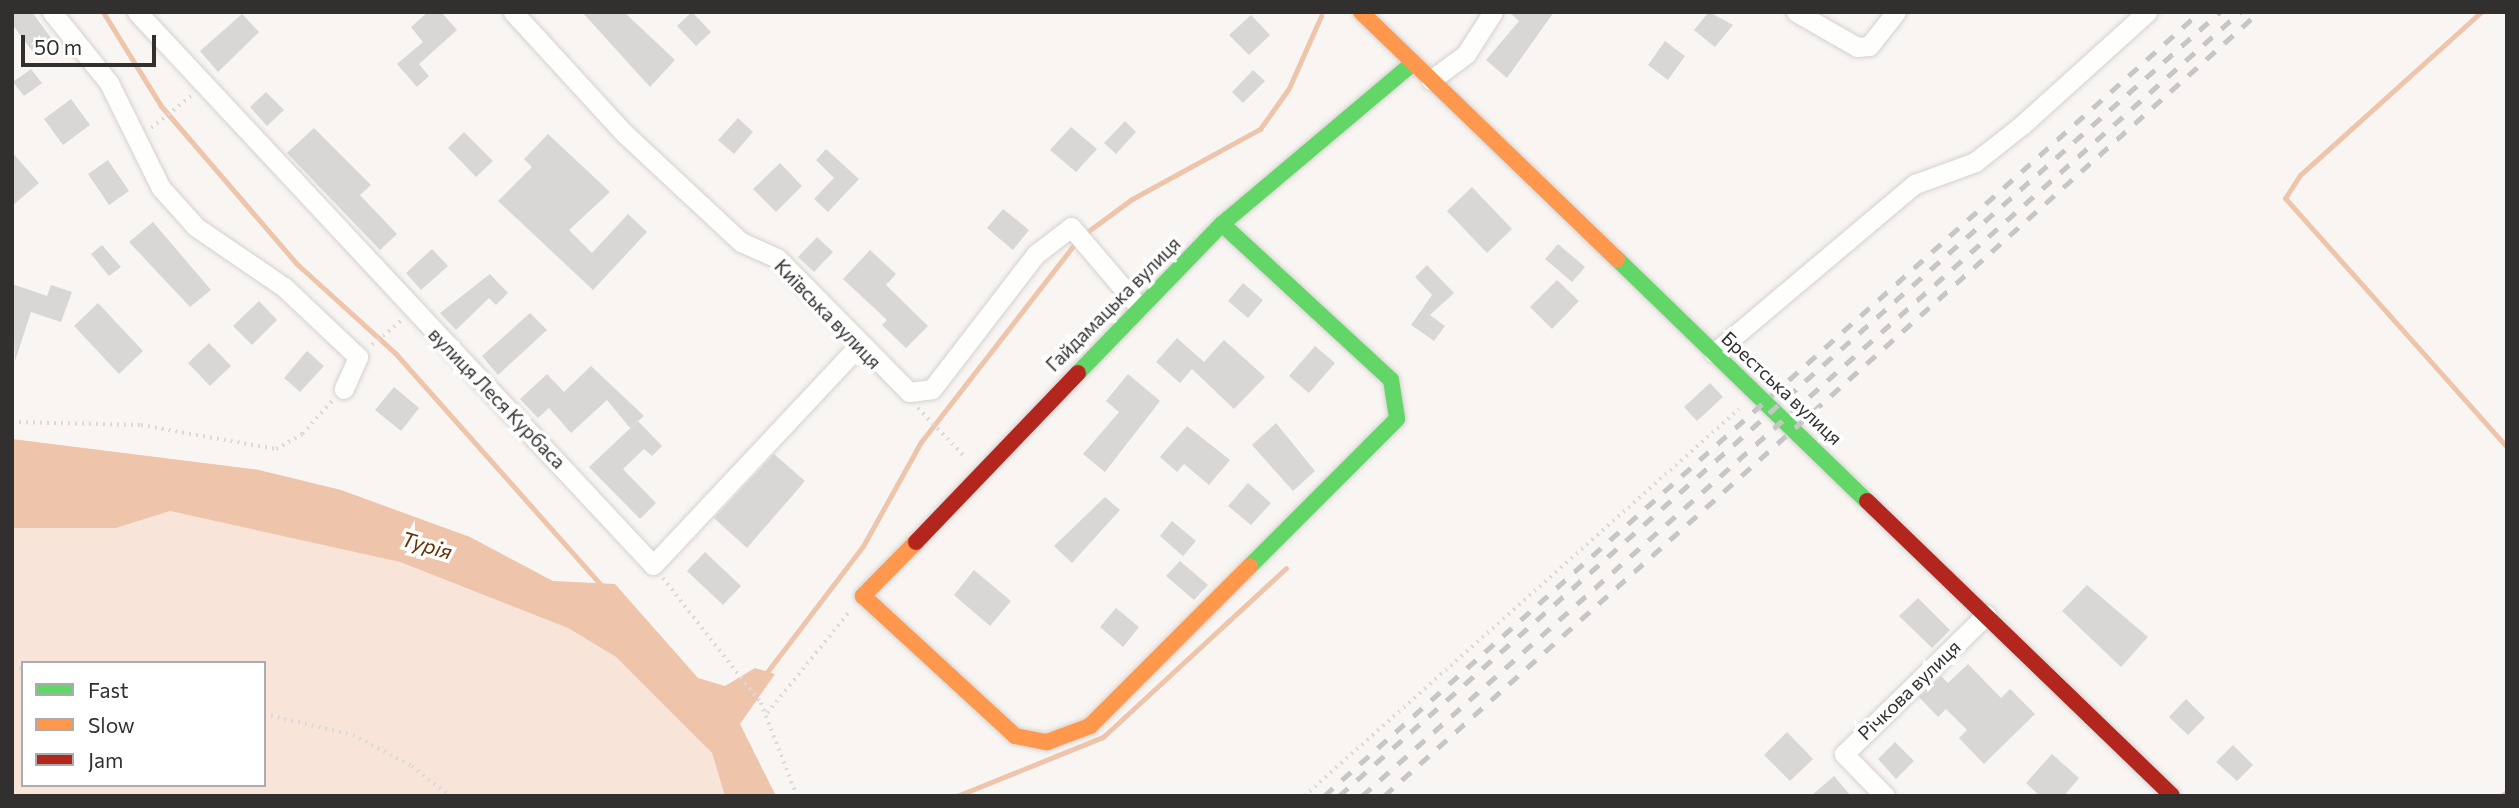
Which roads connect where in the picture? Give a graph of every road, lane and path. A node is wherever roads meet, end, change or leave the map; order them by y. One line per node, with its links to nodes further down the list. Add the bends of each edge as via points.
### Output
1 (52, 12): 19 (street, via 109,83 161,188 196,227 284,286 358,357)
2 (137, 12): 24 (street, вулиця Леся Курбаса)
3 (513, 12): 17 (street, Київська вулиця, via 624,133 741,242 777,258)
4 (1361, 12): 9 (street, Брестська вулиця)
5 (1493, 12): 10 (street, via 1466,54)
6 (1796, 12): 7 (street, via 1857,47 1869,46)
7 (1896, 12)
8 (2147, 12): 18 (street, via 2022,125 1975,162 1915,184)
9 (1413, 63): 10 (street, Брестська вулиця); 13 (street, Гайдамацька вулиця)
10 (1431, 80): 18 (street, Брестська вулиця)
11 (183, 102): 12 (path)
12 (156, 124)
13 (1222, 224): 14 (street, Гайдамацька вулиця); 25 (street, via 1391,380 1397,419 1375,447 1090,726 1047,743 1015,736)
14 (1139, 307): 17 (street, Київська вулиця, via 1074,227 1036,254 932,389 909,392 898,386); 23 (street, Гайдамацька вулиця)
15 (393, 328): 16 (path)
16 (371, 346)
17 (858, 347): 24 (street)
18 (1714, 353): 20 (street, Брестська вулиця)
19 (344, 389): 22 (path, via 302,434 276,449 141,425)
20 (1759, 391): 26 (street, Брестська вулиця); 31 (path)
21 (928, 419): 23 (path)
22 (12, 422)
23 (981, 471): 25 (street, Гайдамацька вулиця)
24 (653, 565): 27 (path)
25 (863, 596): 27 (path)
26 (1986, 615): 32 (street, Річкова вулиця, via 1844,754); 33 (street, Брестська вулиця)
27 (767, 713): 30 (path)
28 (266, 714): 29 (path, via 353,735 412,766)
29 (450, 796)
30 (797, 796)
31 (1304, 796)
32 (1885, 796)
33 (2172, 796)

